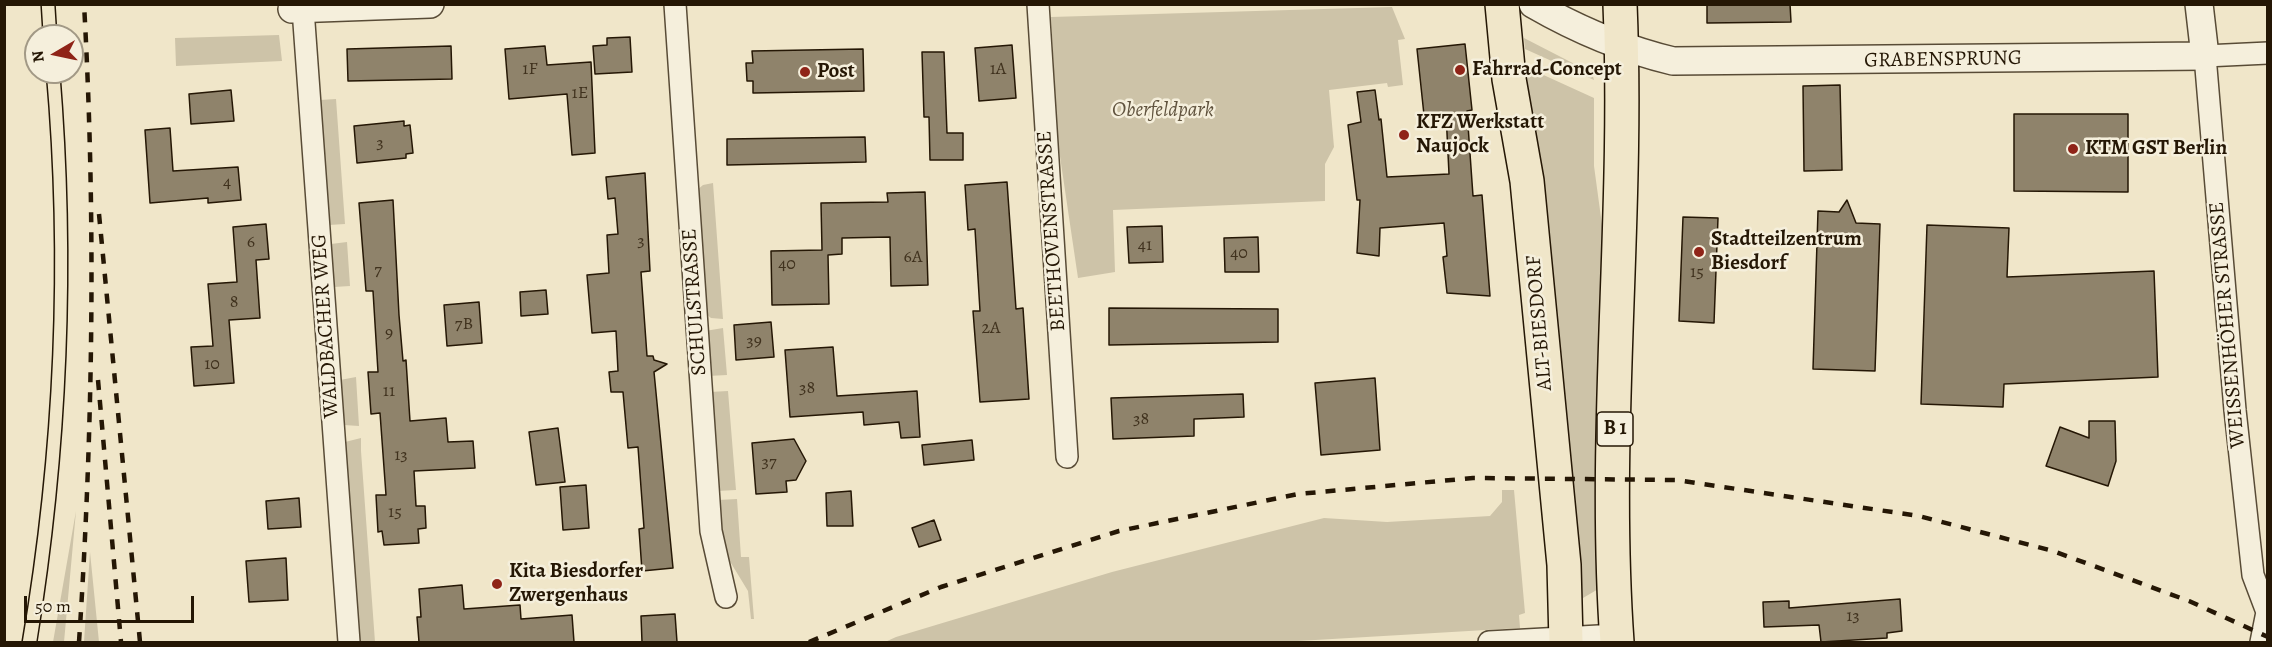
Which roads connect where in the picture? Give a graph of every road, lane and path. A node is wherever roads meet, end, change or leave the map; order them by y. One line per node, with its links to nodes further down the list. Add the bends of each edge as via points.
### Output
1 (430, 4): 8 (street)
2 (675, 4): 13 (street, SCHULSTRASSE, via 710,520)
3 (1038, 4): 12 (street, BEETHOVENSTRASSE)
4 (1502, 4): 16 (main road, ALT-BIESDORF, via 1509,79 1527,181 1564,565)
5 (1533, 4): 9 (street, via 1575,28)
6 (1620, 4): 9 (main road, B 1)
7 (2199, 4): 11 (street, WEISSENHÖHER STRASSE)
8 (296, 7): 17 (street, WALDBACHER WEG)
9 (1621, 47): 11 (street, GRABENSPRUNG, via 1673,61); 15 (main road, B 1, via 1613,534)
10 (2268, 54): 11 (street, GRABENSPRUNG)
11 (2205, 56): 14 (street, WEISSENHÖHER STRASSE, via 2250,552 2253,575)
12 (1067, 457)
13 (726, 597)
14 (2267, 612): 19 (street, WEISSENHÖHER STRASSE)
15 (1617, 639): 16 (street)
16 (1566, 640): 18 (street)
17 (349, 642)
18 (1489, 642)
19 (2261, 642)

